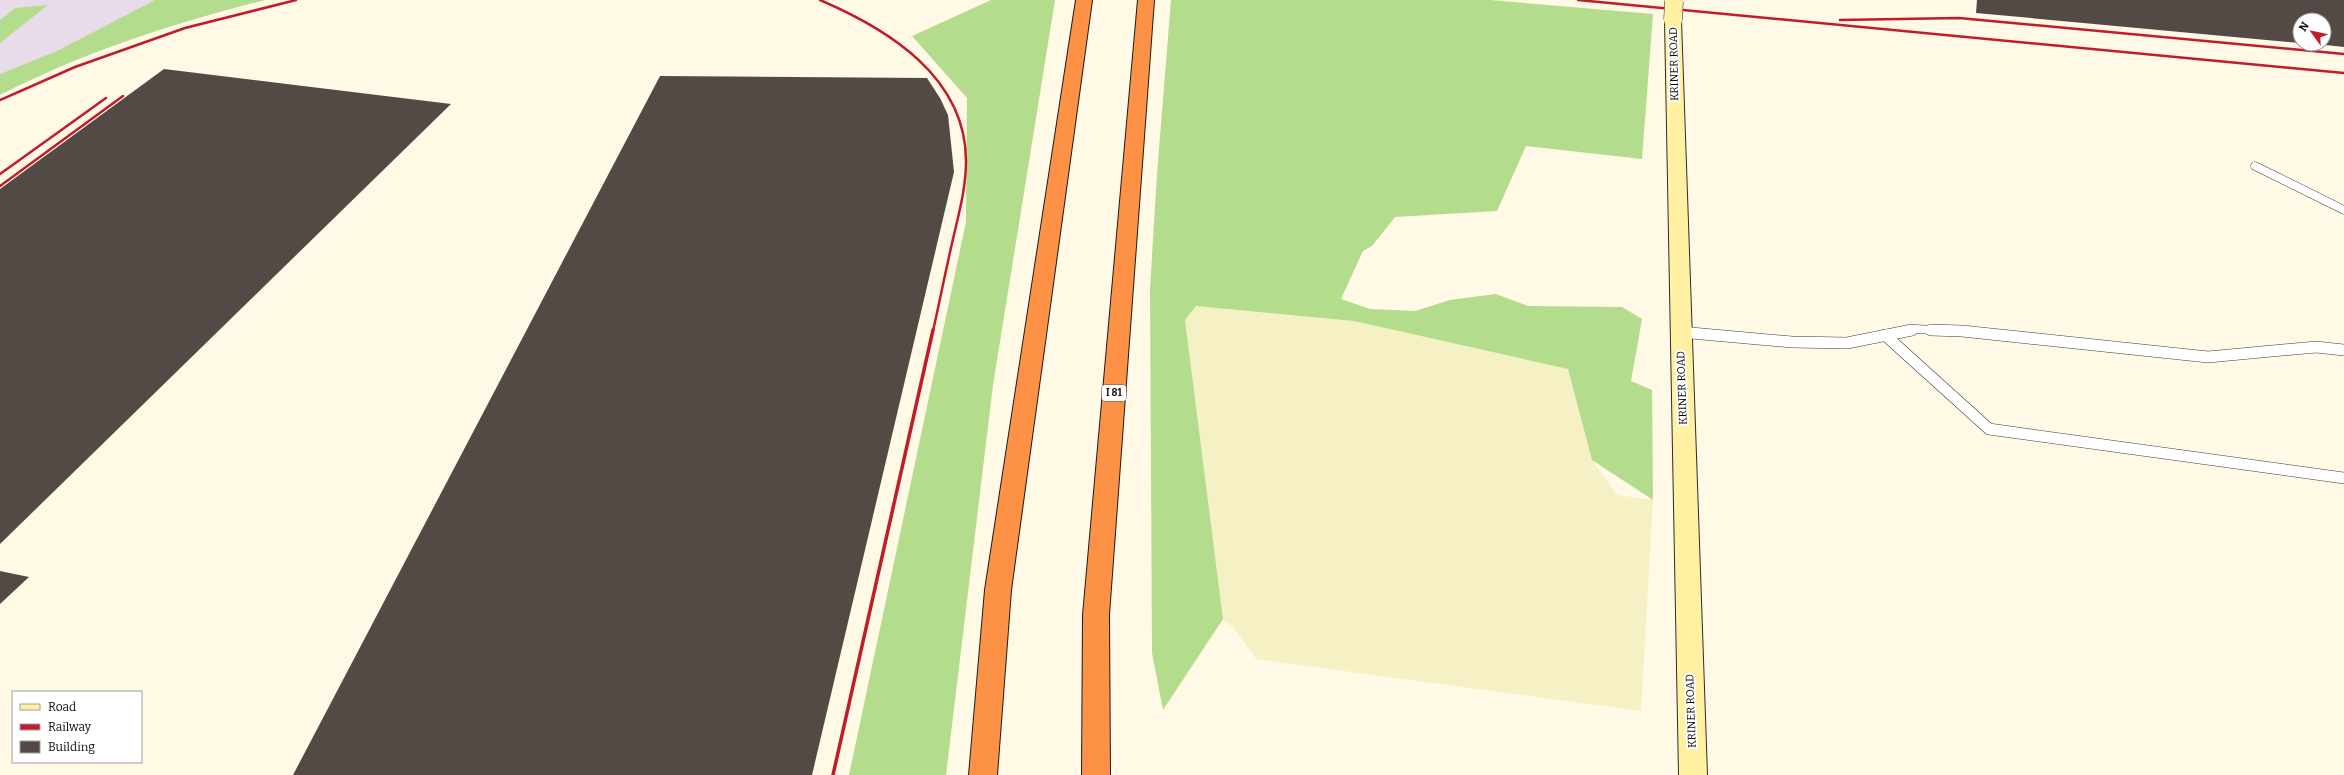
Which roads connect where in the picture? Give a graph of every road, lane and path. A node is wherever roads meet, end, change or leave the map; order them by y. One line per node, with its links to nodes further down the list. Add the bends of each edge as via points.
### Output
1 (1145, 6): 11 (highway, I 81, via 1096,615)
2 (1674, 7): 6 (street, KRINER ROAD)
3 (1082, 8): 10 (highway, via 998,590)
4 (2255, 166): 5 (lane)
5 (2344, 210)
6 (1680, 332): 7 (lane, via 1846,343); 12 (street, KRINER ROAD)
7 (1885, 335): 8 (lane, via 1915,329 1962,331 2208,357 2316,347); 9 (lane, via 1989,429)
8 (2344, 350)
9 (2344, 478)
10 (983, 775)
11 (1096, 775)
12 (1693, 775)

